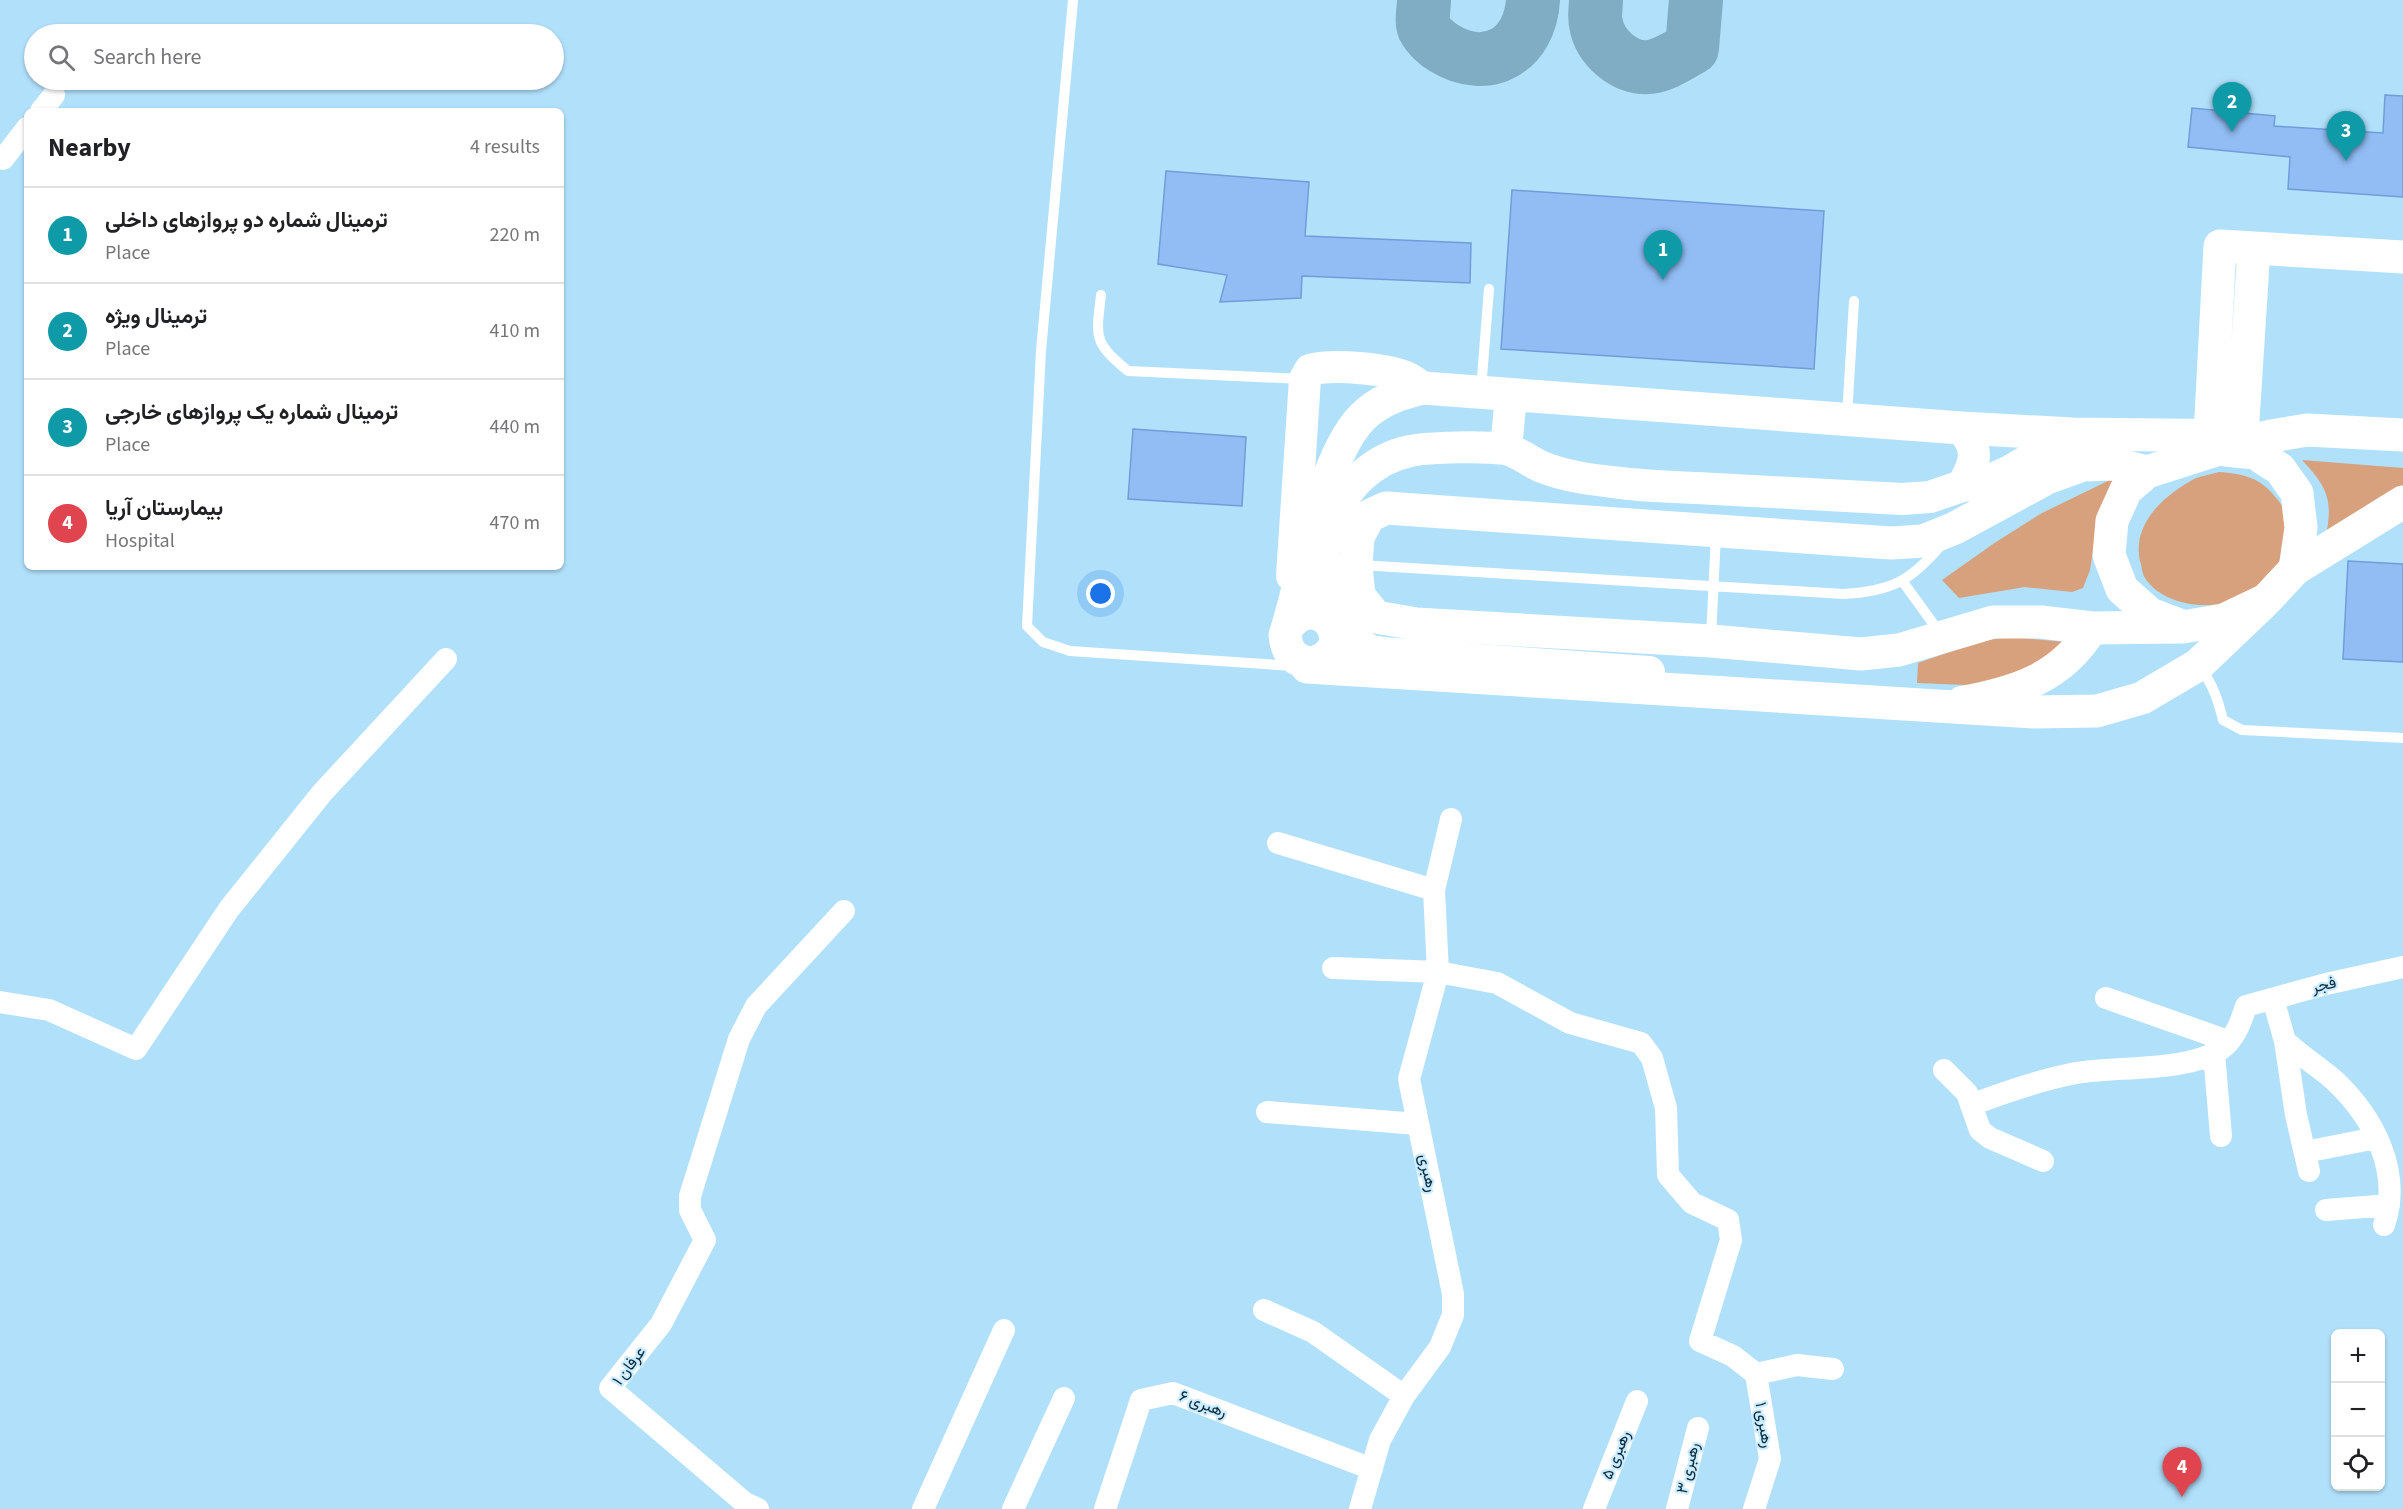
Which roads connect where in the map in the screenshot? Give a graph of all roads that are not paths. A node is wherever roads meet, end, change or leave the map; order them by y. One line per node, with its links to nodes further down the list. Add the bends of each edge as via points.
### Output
1 (1073, 0): 33 (lane, via 1041,351 1027,626 1043,642 1070,651)
2 (24, 132): 3 (street, via 3,159)
3 (0, 157)
4 (2403, 257): 15 (main road, via 2220,246)
5 (1489, 289): 10 (lane)
6 (1101, 295): 8 (lane, via 1097,333 1108,354 1128,371)
7 (1854, 301): 11 (lane)
8 (1305, 379): 9 (main road, via 1310,370 1325,366 1390,372); 27 (main road)
9 (1423, 388): 10 (main road); 27 (main road, via 1395,395 1367,412 1348,436 1331,468)
10 (1496, 395): 11 (main road); 16 (main road)
11 (1847, 420): 12 (main road)
12 (1960, 428): 13 (main road); 18 (main road, via 1971,439 1974,457)
13 (2073, 434): 15 (main road); 18 (main road, via 2010,471 1981,484)
14 (2403, 435): 15 (main road, via 2307,430)
15 (2236, 439): 17 (main road); 23 (main road, via 2280,469 2297,493 2301,528)
16 (1506, 449): 18 (main road, via 1572,476 1623,484 1902,499 1930,497); 35 (main road, via 1410,451 1378,463 1355,481 1341,500 1329,528 1323,557 1328,596 1350,636 1371,650 1408,655)
17 (2147, 472): 20 (main road, via 2115,464 2083,465 2047,478); 28 (main road, via 2126,490 2112,521 2109,555 2122,589 2150,614)
18 (1962, 486)
19 (2403, 502): 23 (main road)
20 (1955, 528): 21 (main road, via 1923,541 1891,543); 24 (lane)
21 (1716, 531): 22 (main road, via 1386,508 1369,516 1358,537); 25 (lane)
22 (1356, 565): 25 (lane); 31 (main road, via 1359,596 1376,617 1416,624)
23 (2295, 569): 26 (main road)
24 (1903, 582): 25 (lane, via 1874,592 1844,594); 30 (lane)
25 (1714, 586): 31 (lane)
26 (2266, 600): 28 (main road, via 2224,620); 34 (main road)
27 (1289, 625): 33 (main road, via 1285,634 1290,653)
28 (2183, 627): 29 (main road)
29 (2092, 628): 30 (main road, via 1993,622); 35 (main road, via 2065,661 2028,686)
30 (1942, 635): 31 (main road, via 1899,650 1861,654)
31 (1711, 642)
32 (446, 659): 47 (street, via 322,793 229,909 136,1049 49,1010)
33 (1307, 665): 36 (main road)
34 (2198, 665): 36 (main road, via 2142,698 2097,711); 37 (lane, via 2209,679 2223,720 2242,730)
35 (1995, 696): 36 (main road)
36 (1938, 706)
37 (2403, 738)
38 (1451, 819): 40 (street, رهبری)
39 (1278, 843): 40 (street)
40 (1434, 890): 44 (street, رهبری)
41 (844, 911): 67 (street, عرفان ۱, via 756,1006 739,1039 690,1196 690,1210 705,1240 661,1324 610,1388 745,1503)
42 (2403, 967): 46 (street, فجر)
43 (1333, 968): 44 (street)
44 (1438, 972): 53 (street, رهبری, via 1409,1079); 61 (street, via 1497,983 1570,1023 1641,1043 1652,1058 1666,1108 1668,1175 1692,1203 1728,1220 1731,1240 1700,1341 1733,1356)
45 (2106, 998): 49 (street)
46 (2273, 999): 48 (street); 49 (street, فجر, via 2246,1006 2239,1028)
47 (0, 1002)
48 (2285, 1041): 55 (street, via 2355,1102); 55 (street, via 2307,1161)
49 (2221, 1047): 51 (street, via 2205,1057 2169,1064 2077,1073); 54 (street)
50 (1944, 1070): 51 (street, via 1967,1093)
51 (1971, 1105): 56 (street, via 1980,1130 1990,1138)
52 (1267, 1112): 53 (street)
53 (1418, 1124): 62 (street, رهبری, via 1453,1294 1453,1315 1440,1347)
54 (2222, 1136)
55 (2376, 1138): 57 (street, via 2389,1170 2387,1215)
56 (2043, 1161)
57 (2326, 1210)
58 (1264, 1310): 62 (street, via 1313,1332)
59 (1004, 1330): 68 (street)
60 (1833, 1369): 61 (street, via 1797,1365)
61 (1756, 1374): 74 (street, رهبری ۱, via 1770,1459)
62 (1404, 1395): 66 (street, رهبری, via 1380,1440)
63 (1064, 1398): 69 (street)
64 (1637, 1401): 72 (street, رهبری ۵)
65 (1698, 1428): 73 (street, رهبری ۳)
66 (1371, 1469): 70 (street, رهبری ۶, via 1173,1393 1141,1400); 71 (street, رهبری)
67 (758, 1509)
68 (923, 1509)
69 (1013, 1509)
70 (1105, 1509)
71 (1360, 1509)
72 (1594, 1509)
73 (1677, 1509)
74 (1754, 1509)

